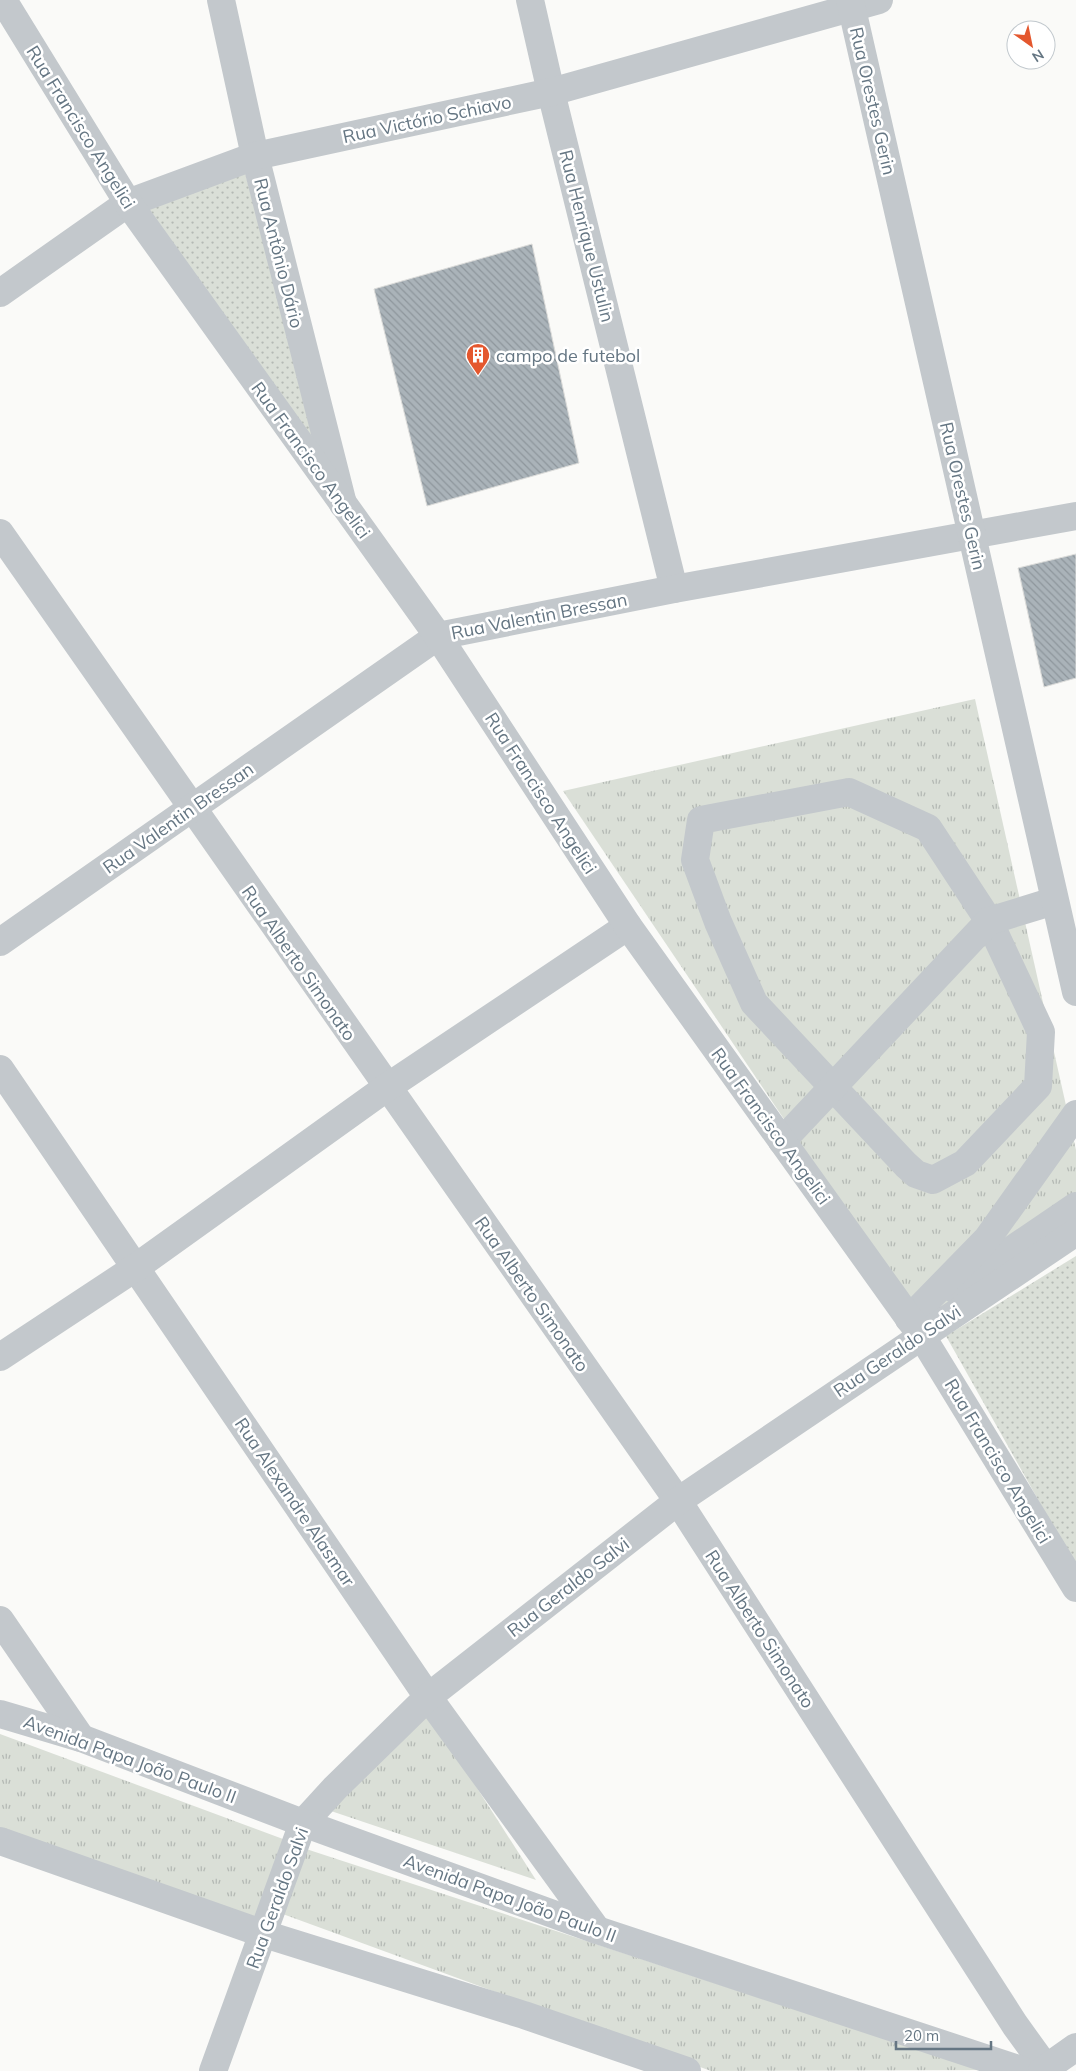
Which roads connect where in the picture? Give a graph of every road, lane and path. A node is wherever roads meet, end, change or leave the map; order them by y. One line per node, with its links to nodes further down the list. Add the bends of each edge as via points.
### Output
1 (3, 0): 8 (street, Rua Francisco Angelici)
2 (221, 0): 7 (street, Rua Antônio Dário)
3 (530, 0): 6 (street, Rua Henrique Ustulin)
4 (879, 0): 5 (street, Rua Victório Schiavo)
5 (850, 3): 6 (street, Rua Victório Schiavo); 13 (street, Rua Orestes Gerin)
6 (551, 92): 7 (street, Rua Victório Schiavo); 14 (street, Rua Henrique Ustulin)
7 (255, 156): 8 (street, Rua Victório Schiavo); 10 (street, Rua Antônio Dário)
8 (128, 203): 9 (street, Rua Victório Schiavo); 10 (street, Rua Francisco Angelici)
9 (0, 293)
10 (343, 504): 15 (street, Rua Francisco Angelici)
11 (1076, 516): 13 (street, Rua Valentin Bressan)
12 (0, 532): 16 (street, Rua Alberto Simonato)
13 (972, 536): 14 (street, Rua Valentin Bressan); 17 (street, Rua Orestes Gerin)
14 (674, 589): 15 (street, Rua Valentin Bressan)
15 (438, 636): 16 (street, Rua Valentin Bressan); 19 (street, Rua Francisco Angelici)
16 (192, 808): 20 (street, Rua Valentin Bressan); 24 (street, Rua Alberto Simonato)
17 (1054, 901): 18 (street); 21 (street, Rua Orestes Gerin)
18 (989, 921): 23 (street); 23 (street, via 1041,1032 1038,1086 1012,1114 965,1162 933,1180 916,1174 906,1165); 23 (street, via 928,828 848,792 702,820 695,860 754,1003)
19 (628, 926): 24 (street); 26 (street, Rua Francisco Angelici)
20 (0, 942)
21 (1076, 992)
22 (0, 1069): 29 (street, Rua Alexandre Alasmar)
23 (832, 1087): 26 (street)
24 (386, 1088): 29 (street); 32 (street, Rua Alberto Simonato)
25 (1076, 1114): 30 (street, via 987,1239)
26 (782, 1141): 30 (street, Rua Francisco Angelici)
27 (1076, 1206): 30 (street)
28 (1076, 1232): 30 (street, Rua Geraldo Salvi)
29 (135, 1268): 31 (street); 35 (street, Rua Alexandre Alasmar)
30 (915, 1327): 32 (street, Rua Geraldo Salvi); 33 (street, Rua Francisco Angelici)
31 (0, 1357)
32 (678, 1501): 35 (street, Rua Geraldo Salvi); 43 (street, Rua Alberto Simonato, via 1010,2017)
33 (1076, 1588)
34 (0, 1620): 37 (street)
35 (428, 1697): 38 (street, Rua Geraldo Salvi); 40 (street, Rua Alexandre Alasmar)
36 (0, 1714): 37 (street, Avenida Papa João Paulo II)
37 (82, 1738): 38 (street, Avenida Papa João Paulo II)
38 (303, 1823): 40 (street, Avenida Papa João Paulo II); 41 (street, Rua Geraldo Salvi)
39 (0, 1841): 41 (street)
40 (597, 1930): 43 (street, Avenida Papa João Paulo II)
41 (264, 1934): 44 (street, Rua Geraldo Salvi); 45 (street, via 524,2015)
42 (1076, 2047): 43 (street)
43 (1037, 2070)
44 (213, 2071)
45 (687, 2071)

